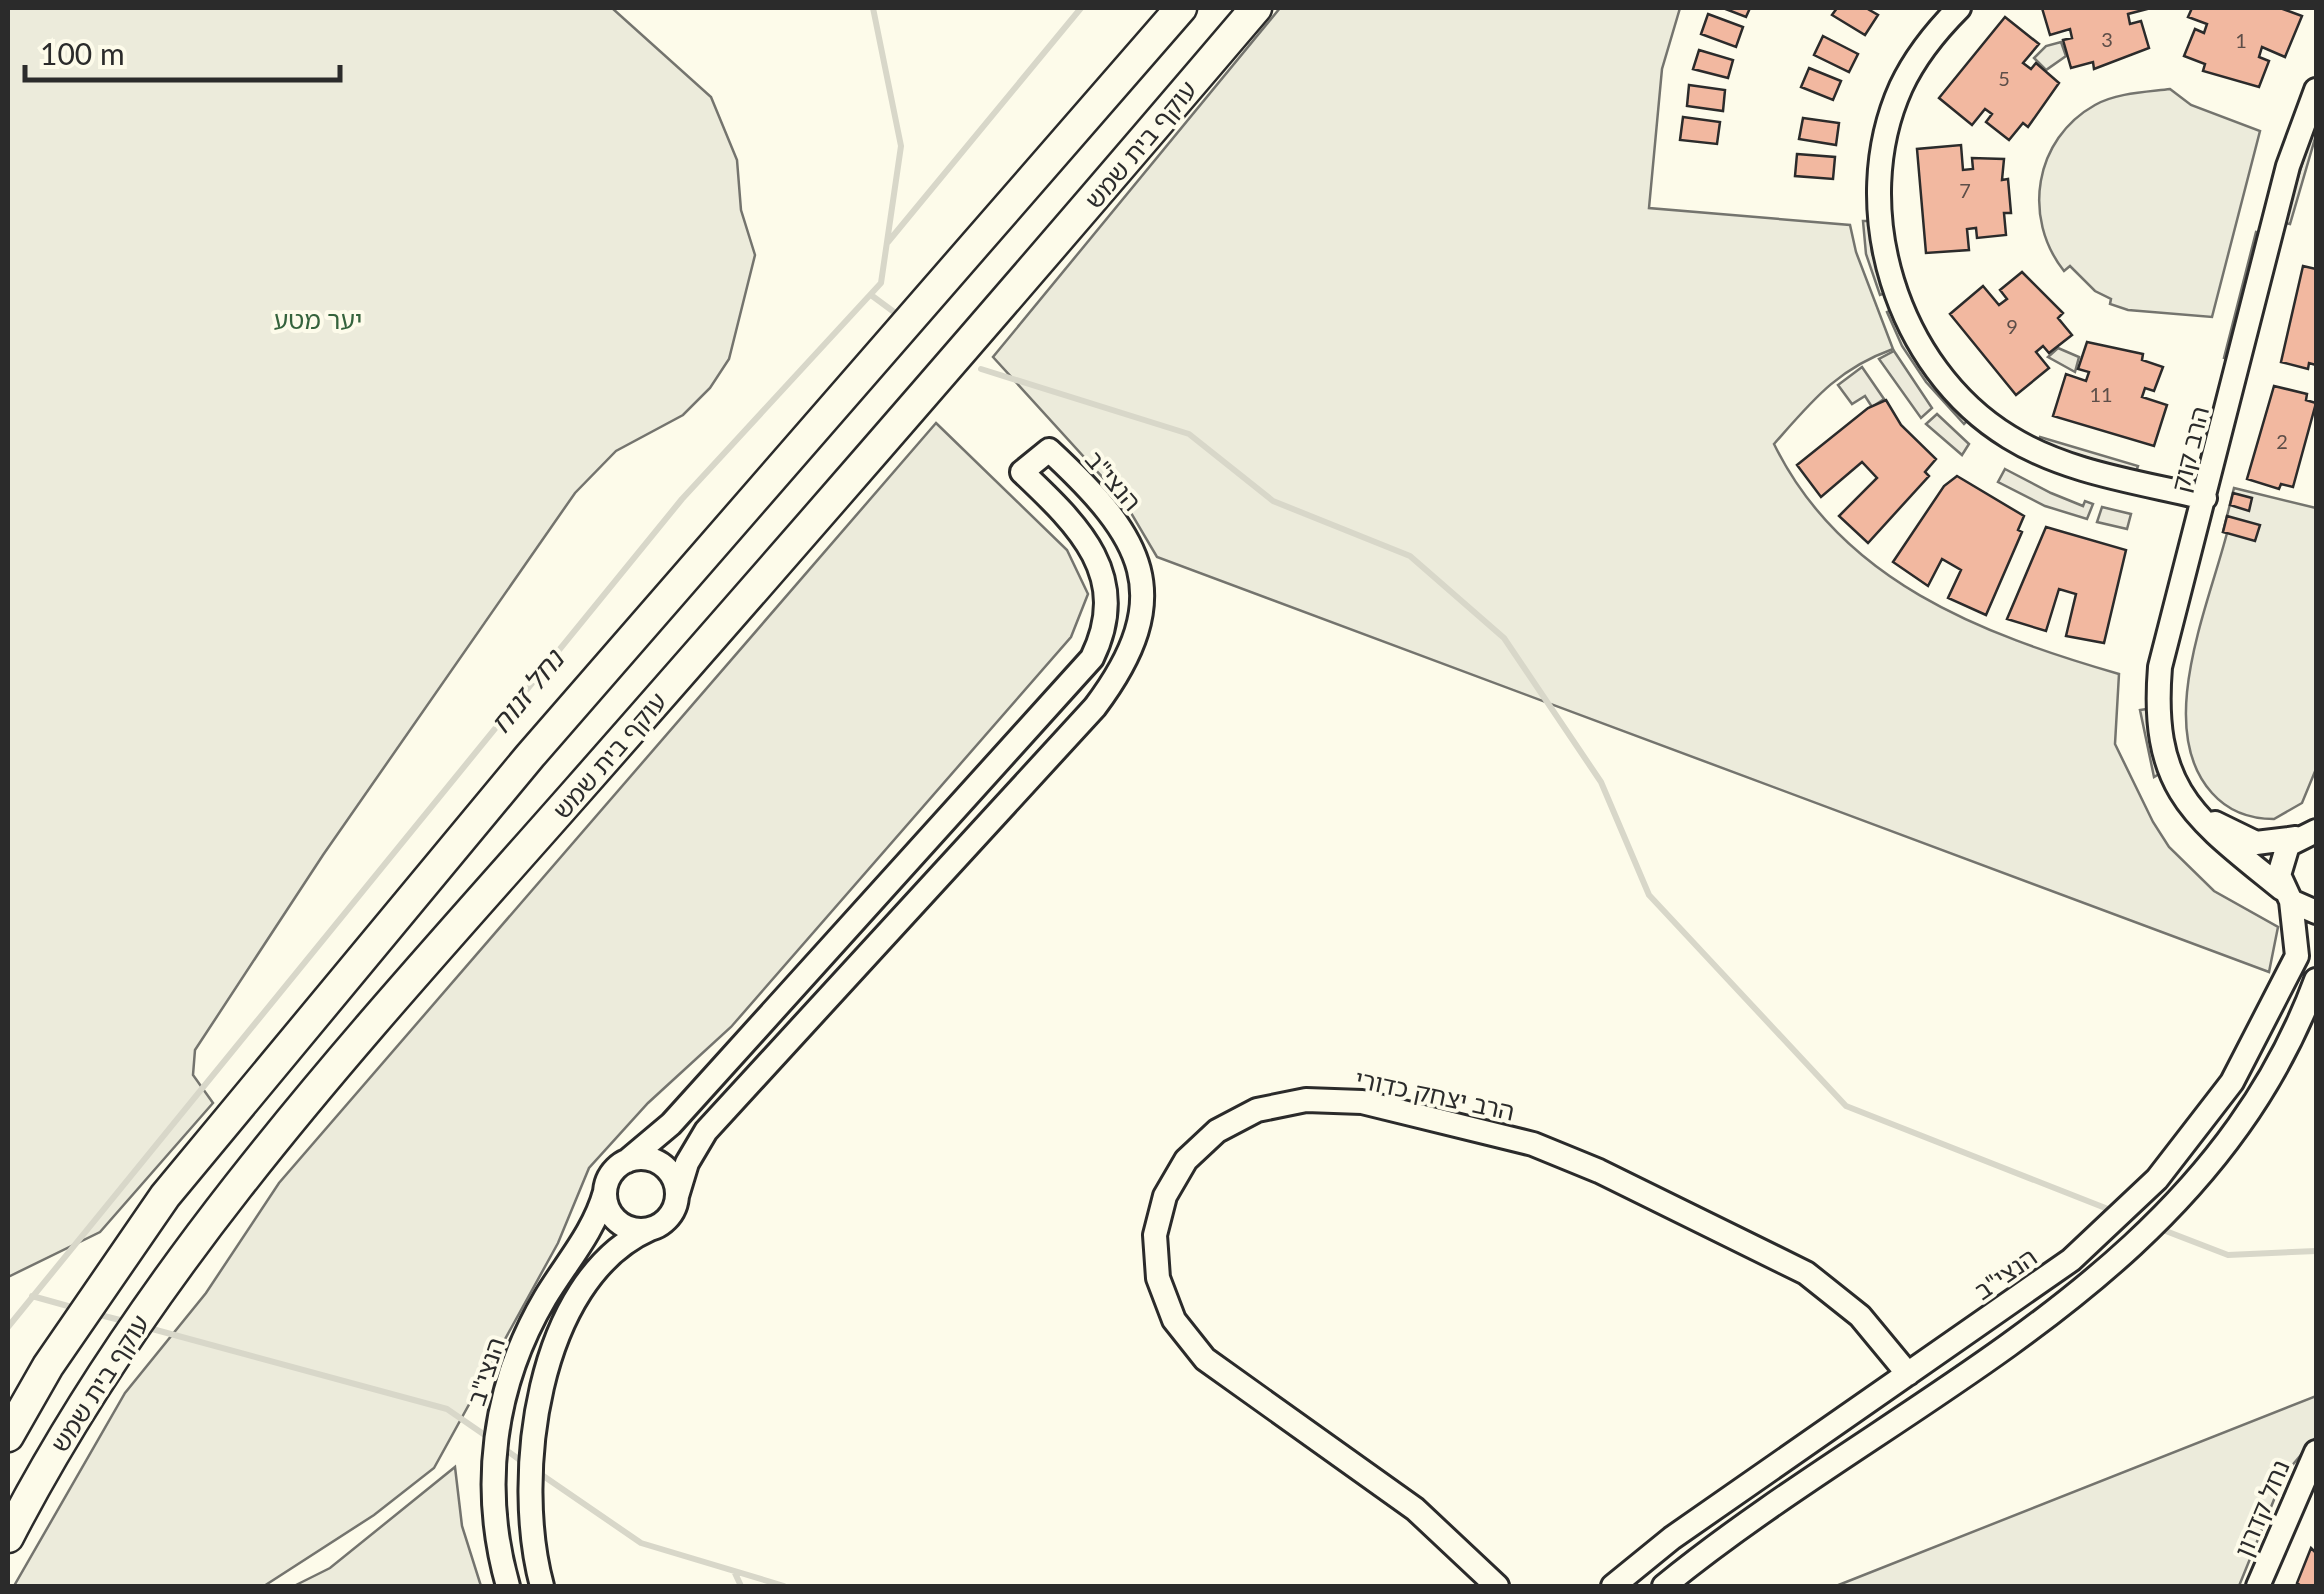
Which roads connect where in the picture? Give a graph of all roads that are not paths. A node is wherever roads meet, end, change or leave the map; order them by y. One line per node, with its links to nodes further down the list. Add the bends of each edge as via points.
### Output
1 (1180, 8): 16 (main road, עוקף בית שמש, via 530,756 165,1196)
2 (1256, 8): 18 (main road, עוקף בית שמש, via 972,342 316,1088 197,1236 79,1410)
3 (1959, 8): 5 (street, via 1911,69 1882,151 1883,251 1916,338 1963,401 2004,435 2062,462)
4 (2314, 100): 5 (street, הרב קוק, via 2288,166)
5 (2205, 498): 6 (street, הרב קוק, via 2160,667 2156,709 2169,770)
6 (2187, 800): 7 (street, הרב קוק, via 2246,840 2265,844); 8 (street, הרב קוק, via 2228,850)
7 (2307, 832): 8 (street, הנצי"ב, via 2280,862)
8 (2286, 895): 9 (street, הרב קוק); 15 (street, הנצי"ב, via 2297,956 2253,1046 2184,1149 2086,1247)
9 (2316, 912)
10 (2316, 980): 23 (street, via 2252,1108 2148,1235 2074,1298)
11 (627, 1161): 12 (street, via 610,1175); 13 (street, via 660,1163); 13 (street, הנצי"ב, via 671,1124 1092,658 1108,615 1103,574 1081,534 1022,472 1049,450 1093,492 1128,540 1144,589 1135,644 1095,707 706,1131)
12 (605, 1192): 14 (street, via 618,1222); 19 (street, הנצי"ב, via 526,1335 495,1430 496,1523)
13 (677, 1196): 14 (street, via 668,1217)
14 (650, 1229): 20 (street, via 617,1249 589,1283 558,1340 538,1398 529,1511)
15 (1908, 1374): 21 (street, הרב יצחק כדורי, via 1860,1316 1806,1273 1533,1144 1362,1102 1306,1100 1257,1110 1217,1131 1186,1160 1158,1222 1158,1278 1174,1320 1204,1359 1415,1508); 22 (street, הנצי"ב)
16 (8, 1436)
17 (2316, 1452): 24 (street, נחל קדרון)
18 (8, 1537)
19 (508, 1586)
20 (542, 1586)
21 (1497, 1586)
22 (1613, 1586)
23 (1664, 1586)
24 (2258, 1586)

